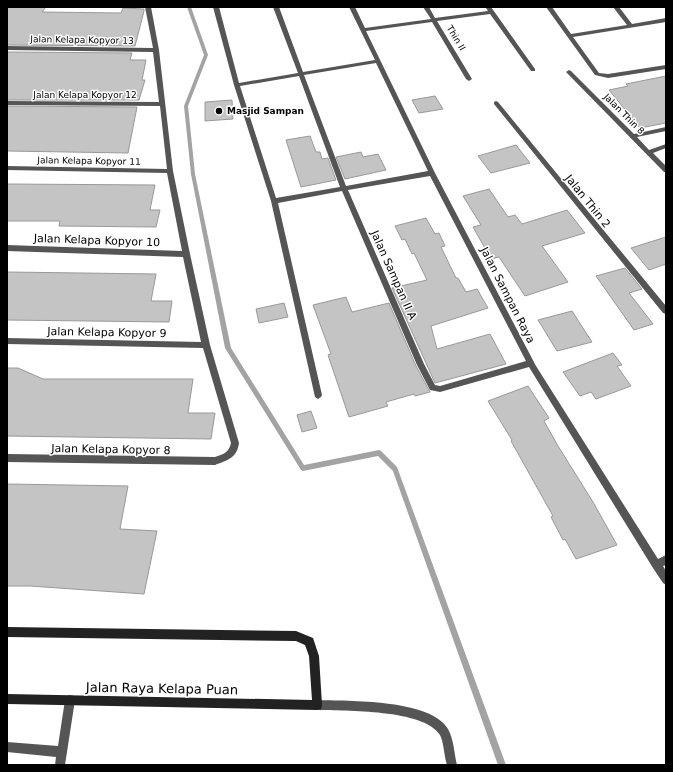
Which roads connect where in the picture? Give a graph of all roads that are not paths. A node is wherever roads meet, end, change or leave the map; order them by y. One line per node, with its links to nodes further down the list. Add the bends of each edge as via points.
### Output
1 (148, 7): 15 (street)
2 (216, 7): 22 (street)
3 (276, 7): 20 (street, Jalan Sampan II A)
4 (352, 7): 12 (street, Jalan Sampan Raya)
5 (426, 7): 9 (street, Thin II)
6 (549, 7): 13 (street)
7 (616, 7): 11 (street)
8 (491, 10): 9 (street); 18 (street)
9 (434, 20): 12 (street); 21 (street, Thin II)
10 (666, 20): 11 (street)
11 (631, 26): 13 (street)
12 (362, 30): 16 (street, Jalan Sampan Raya)
13 (570, 36): 17 (street, via 600,75)
14 (7, 48): 15 (street, Jalan Kelapa Kopyor 13)
15 (156, 50): 25 (street)
16 (378, 61): 20 (street); 33 (street, Jalan Sampan Raya)
17 (666, 67)
18 (532, 70)
19 (569, 72): 27 (street, Jalan Thin 8)
20 (301, 74): 22 (street); 34 (street, Jalan Sampan II A)
21 (469, 78)
22 (238, 85): 35 (street)
23 (7, 103): 25 (street, Jalan Kelapa Kopyor 12)
24 (496, 103): 38 (street, Jalan Thin 2)
25 (163, 104): 32 (street)
26 (666, 129): 27 (street)
27 (633, 136): 29 (street, Jalan Thin 8)
28 (666, 146): 29 (street)
29 (649, 152): 31 (street, Jalan Thin 8)
30 (7, 168): 32 (street, Jalan Kelapa Kopyor 11)
31 (666, 170)
32 (170, 171): 37 (street)
33 (432, 173): 34 (street); 41 (street, Jalan Sampan Raya)
34 (344, 188): 35 (street); 41 (street, Jalan Sampan II A, via 433,388 440,389)
35 (274, 201): 42 (street)
36 (7, 248): 37 (street, Jalan Kelapa Kopyor 10)
37 (186, 254): 40 (street)
38 (666, 311)
39 (7, 341): 40 (street, Jalan Kelapa Kopyor 9)
40 (206, 345): 43 (street, Jalan Kelapa Kopyor 8, via 235,443 230,455 215,460 156,461)
41 (531, 363): 45 (street, Jalan Sampan Raya)
42 (318, 395)
43 (7, 458)
44 (666, 560): 45 (street)
45 (656, 565): 46 (street, Jalan Sampan Raya)
46 (666, 580)
47 (7, 632): 50 (street, via 296,636 309,642 314,656)
48 (7, 699): 49 (street, Jalan Raya Kelapa Puan)
49 (70, 700): 50 (street, Jalan Raya Kelapa Puan); 52 (street)
50 (317, 705): 54 (street, via 395,708 427,719 437,724 444,732)
51 (7, 747): 52 (street)
52 (61, 752): 53 (street)
53 (60, 765)
54 (452, 765)

